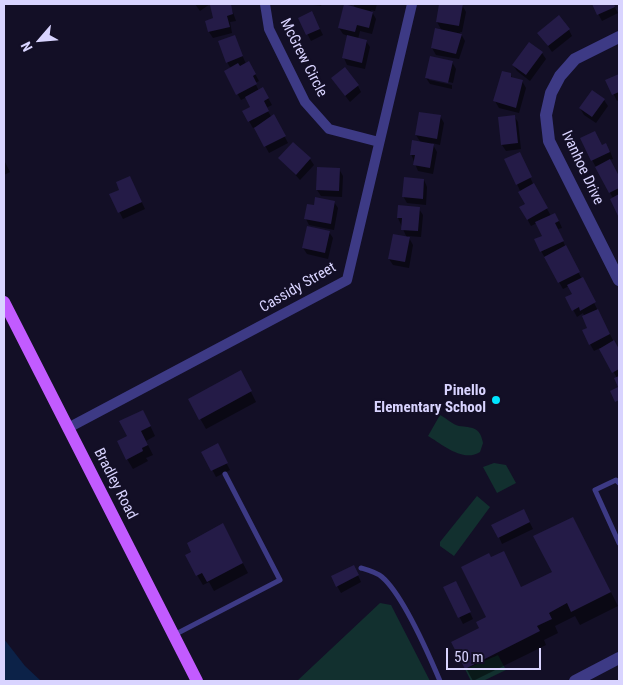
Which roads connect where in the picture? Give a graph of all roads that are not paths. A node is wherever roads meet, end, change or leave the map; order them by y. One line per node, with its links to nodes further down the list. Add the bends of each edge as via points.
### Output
1 (264, 4): 4 (street, McGrew Circle, via 269,30 305,102 329,129)
2 (412, 4): 4 (street, Cassidy Street)
3 (619, 37): 5 (street, Ivanhoe Drive, via 575,60 560,76 551,93 546,115 549,141)
4 (378, 142): 7 (street, Cassidy Street, via 347,280)
5 (619, 280)
6 (4, 302): 7 (main road, Bradley Road)
7 (68, 428): 12 (main road, Bradley Road)
8 (225, 474): 12 (lane, via 280,580)
9 (619, 483): 10 (lane, via 616,480 595,490)
10 (619, 543)
11 (361, 568): 15 (lane, via 375,573 389,586 406,611)
12 (174, 636): 14 (main road, Bradley Road)
13 (619, 658): 16 (street)
14 (197, 681)
15 (440, 681)
16 (575, 681)

